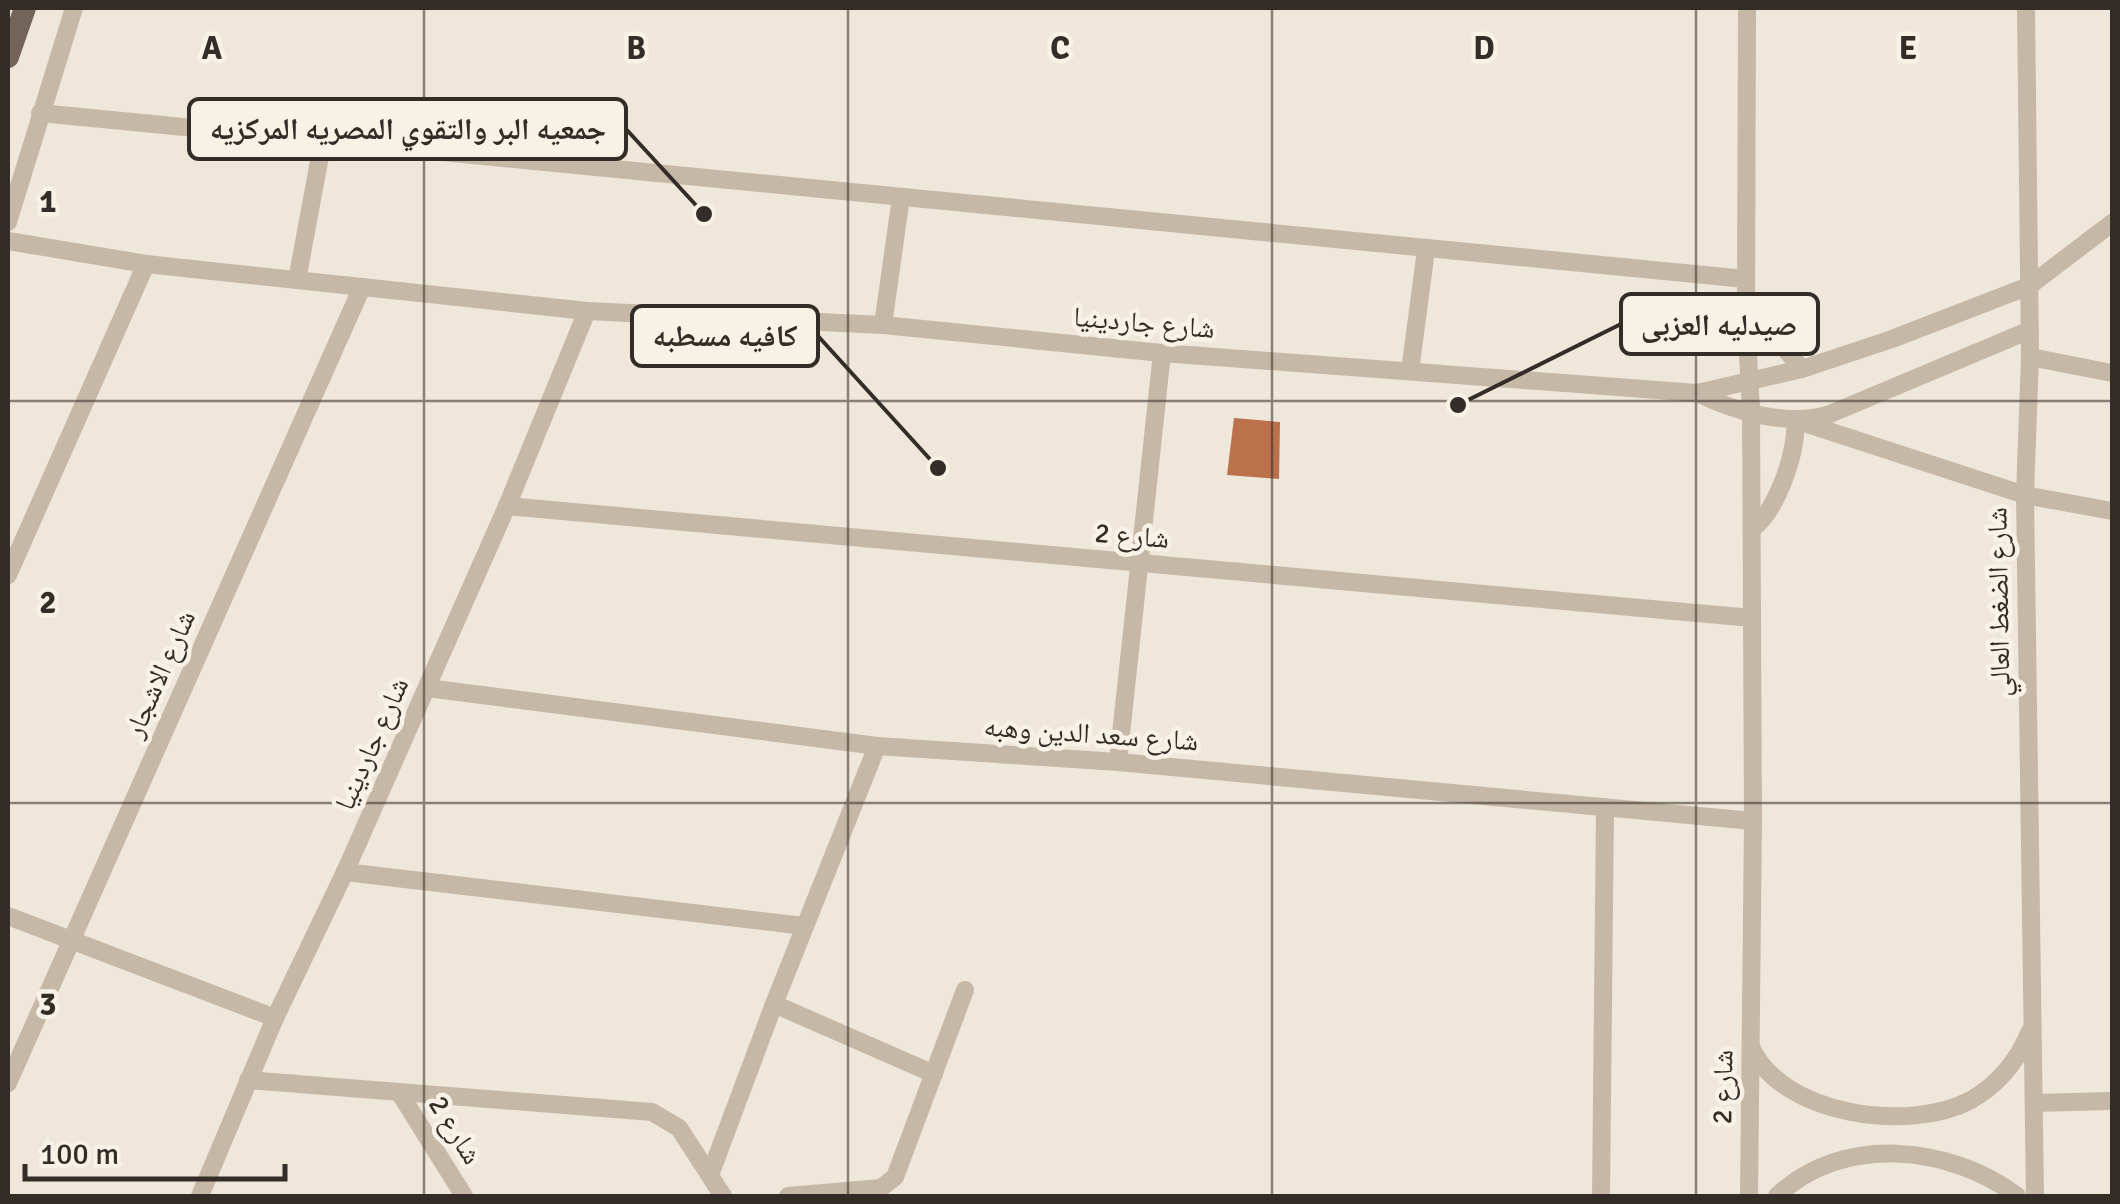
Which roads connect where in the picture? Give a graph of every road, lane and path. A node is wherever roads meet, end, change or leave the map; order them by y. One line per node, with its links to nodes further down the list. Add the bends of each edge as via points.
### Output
1 (25, 8): 5 (main road)
2 (74, 8): 6 (street)
3 (1747, 8): 14 (street, شارع 2)
4 (2026, 8): 16 (street, شارع الضغط العالي)
5 (8, 57)
6 (40, 113): 7 (street); 9 (street)
7 (322, 140): 8 (street); 15 (street)
8 (901, 196): 12 (street); 20 (street)
9 (8, 222)
10 (2112, 223): 16 (street, شارع جاردينيا)
11 (8, 241): 13 (street, شارع جاردينيا)
12 (1426, 250): 14 (street); 25 (street)
13 (146, 264): 15 (street, شارع جاردينيا); 36 (street)
14 (1746, 279): 19 (street, شارع 2)
15 (296, 280): 17 (street, شارع جاردينيا)
16 (2029, 286): 21 (street, شارع الضغط العالي); 24 (street, شارع جاردينيا)
17 (362, 287): 18 (street, شارع جاردينيا); 46 (street, شارع الاشجار)
18 (587, 311): 20 (street, شارع جاردينيا); 32 (street, شارع جاردينيا)
19 (1746, 317): 24 (street, via 1767,328); 27 (street, شارع 2)
20 (883, 325): 22 (street, شارع جاردينيا)
21 (2030, 330): 23 (street, شارع الضغط العالي); 30 (street, شارع جاردينيا, via 1830,414)
22 (1162, 353): 25 (street, شارع جاردينيا); 35 (street)
23 (2030, 357): 26 (street); 31 (street, شارع الضغط العالي)
24 (1802, 368): 27 (street, شارع جاردينيا)
25 (1410, 371): 28 (street, شارع جاردينيا)
26 (2112, 373)
27 (1748, 381): 28 (street, شارع جاردينيا); 29 (street, شارع 2)
28 (1696, 393): 29 (street, شارع جاردينيا)
29 (1751, 410): 30 (street, شارع جاردينيا); 34 (street, شارع 2)
30 (1795, 420): 31 (street); 34 (street, via 1794,452 1768,512)
31 (2025, 495): 33 (street); 50 (street, شارع الضغط العالي)
32 (507, 506): 35 (street, شارع 2); 38 (street, شارع جاردينيا)
33 (2112, 512)
34 (1752, 530): 37 (street, شارع 2)
35 (1138, 564): 37 (street, شارع 2); 40 (street)
36 (8, 574)
37 (1752, 618): 42 (street, شارع 2)
38 (427, 688): 39 (street, شارع سعد الدين وهبه); 43 (street, شارع جاردينيا)
39 (877, 746): 40 (street, شارع سعد الدين وهبه); 45 (street)
40 (1118, 762): 41 (street, شارع سعد الدين وهبه)
41 (1605, 809): 42 (street, شارع سعد الدين وهبه); 63 (street)
42 (1753, 822): 51 (street, شارع 2)
43 (346, 872): 45 (street); 49 (street, شارع جاردينيا)
44 (8, 916): 46 (street)
45 (804, 926): 48 (street)
46 (71, 941): 49 (street); 54 (street, شارع الاشجار)
47 (965, 990): 52 (street)
48 (774, 1004): 52 (street); 58 (street)
49 (275, 1018): 53 (street, شارع جاردينيا)
50 (2031, 1028): 51 (street, via 2014,1062 1986,1090 1952,1108 1914,1116 1851,1112 1811,1100 1774,1077); 57 (street, شارع الضغط العالي)
51 (1751, 1046): 64 (street, شارع 2)
52 (934, 1074): 62 (street, via 889,1184)
53 (248, 1080): 55 (street); 59 (street, شارع جاردينيا)
54 (8, 1083)
55 (399, 1092): 58 (street, via 652,1112 679,1128); 60 (street, شارع 2)
56 (2112, 1101): 57 (street)
57 (2034, 1103): 67 (street, شارع الضغط العالي)
58 (710, 1175): 61 (street)
59 (200, 1196)
60 (464, 1196)
61 (723, 1196)
62 (788, 1196)
63 (1601, 1196)
64 (1749, 1196)
65 (1778, 1196): 66 (street, via 1833,1162 1893,1154 1960,1164)
66 (2017, 1196)
67 (2035, 1196)

